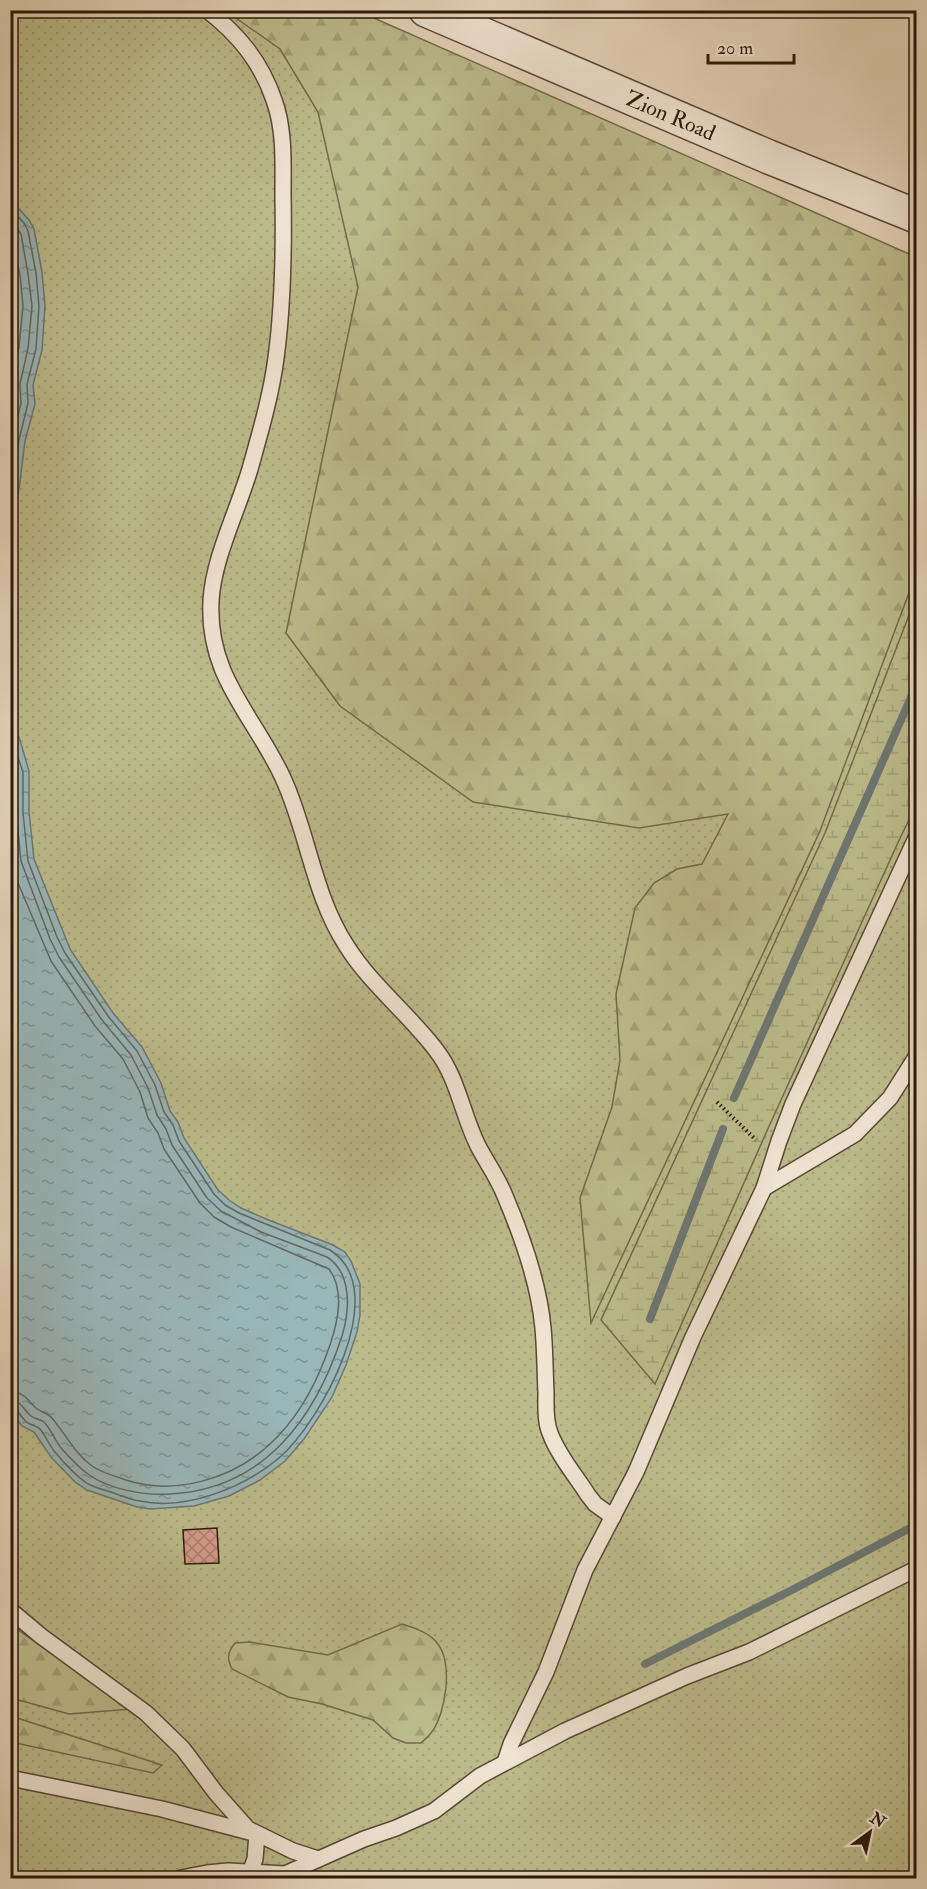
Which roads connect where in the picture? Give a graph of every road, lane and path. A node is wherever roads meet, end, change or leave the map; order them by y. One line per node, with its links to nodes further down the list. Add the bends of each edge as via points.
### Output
1 (207, 10): 9 (lane, via 247,47 273,95 282,140 284,202 275,362 249,472 214,579 213,643 221,670 282,777 326,907 342,939 358,963 438,1052 458,1089 478,1145 506,1198 533,1276 543,1324 550,1434 588,1495)
2 (426, 10): 3 (street, Zion Road)
3 (916, 216)
4 (916, 837): 7 (lane, via 793,1104)
5 (916, 1057): 8 (lane, via 890,1098 855,1134)
6 (717, 1102): 7 (path)
7 (774, 1157): 8 (lane)
8 (764, 1188): 9 (lane)
9 (613, 1517): 12 (lane, via 585,1570 546,1672)
10 (916, 1569): 12 (lane, via 748,1652 565,1731)
11 (10, 1610): 14 (lane, via 146,1713 183,1749 241,1822)
12 (505, 1762): 15 (lane, via 434,1811)
13 (10, 1778): 14 (lane, via 162,1809)
14 (257, 1834): 15 (lane); 16 (lane)
15 (318, 1859): 16 (lane, via 285,1874)
16 (249, 1875): 17 (lane, via 207,1873)
17 (181, 1878)

